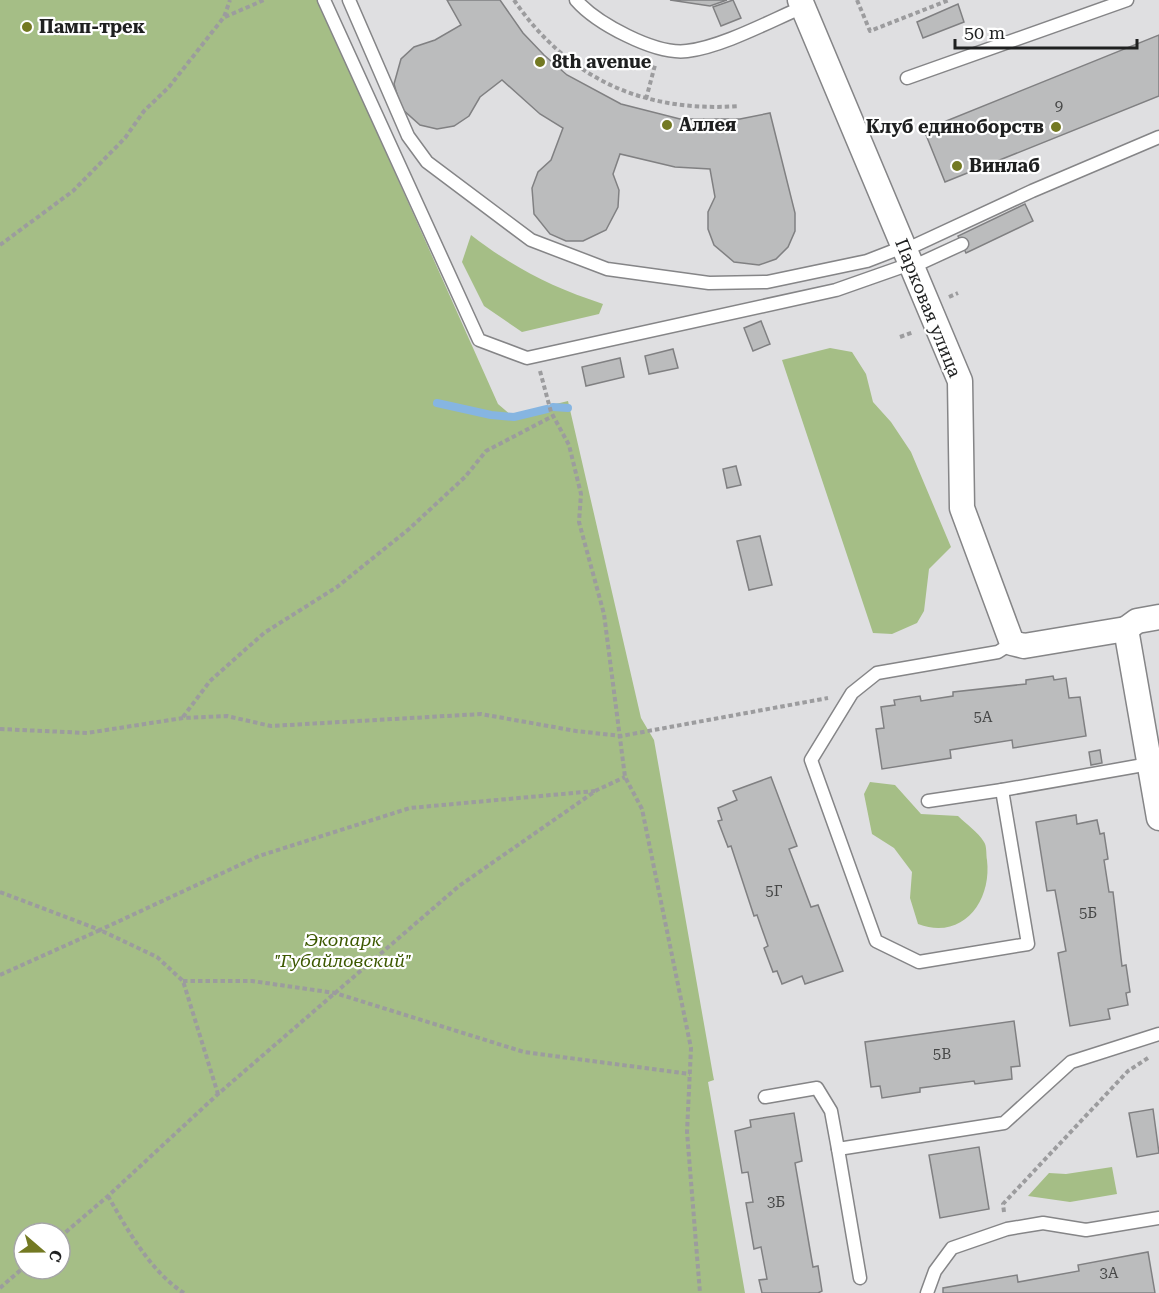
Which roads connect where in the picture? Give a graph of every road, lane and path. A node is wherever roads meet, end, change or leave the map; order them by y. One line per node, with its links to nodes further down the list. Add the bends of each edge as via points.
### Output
1 (230, 0): 11 (path)
2 (264, 0): 11 (path)
3 (324, 0): 20 (lane, via 479,340 527,358)
4 (349, 0): 19 (lane, via 408,136 427,162 531,240 607,269 709,283 767,282 867,261)
5 (514, 0): 14 (path, via 551,46 574,64 598,80)
6 (576, 0): 12 (lane, via 613,29)
7 (858, 0): 8 (path, via 870,31)
8 (949, 0)
9 (1127, 0): 13 (lane)
10 (802, 3): 12 (lane, via 708,47 683,52); 19 (street, Парковая улица)
11 (224, 18): 18 (path, via 125,138 73,191)
12 (660, 46): 14 (path)
13 (907, 78)
14 (646, 99): 15 (path, via 680,106)
15 (739, 106)
16 (1159, 137): 19 (lane, via 1032,191)
17 (962, 244): 19 (lane)
18 (0, 245)
19 (908, 257): 20 (lane, via 836,290); 24 (street, Парковая улица, via 960,381 962,508)
20 (536, 356): 21 (path)
21 (553, 416): 26 (path, via 486,451 465,477 409,529 337,587 264,633 210,681); 28 (path, via 569,445 581,494 579,522 604,614)
22 (1159, 617): 23 (street, via 1137,621)
23 (1126, 629): 24 (street, via 1024,646); 29 (street)
24 (1012, 643): 25 (lane, via 998,652 877,673)
25 (852, 693): 28 (path); 32 (lane, via 811,760 876,941 919,962 1028,944)
26 (183, 718): 27 (path, via 87,733); 28 (path, via 228,716 271,726 481,714)
27 (0, 729)
28 (621, 735): 30 (path)
29 (1149, 764): 32 (lane); 34 (street)
30 (625, 777): 31 (path); 42 (path, via 642,809 691,1048)
31 (597, 790): 36 (path, via 410,808 260,856); 39 (path, via 459,886)
32 (1002, 790): 33 (lane)
33 (928, 801)
34 (1159, 816)
35 (0, 892): 36 (path)
36 (100, 930): 37 (path); 38 (path, via 158,957)
37 (0, 975)
38 (183, 981): 39 (path, via 252,981); 43 (path)
39 (335, 993): 42 (path, via 525,1052); 43 (path)
40 (1159, 1034): 45 (lane, via 1071,1062 1004,1123)
41 (1151, 1056): 49 (path, via 1128,1071 1003,1204)
42 (690, 1074): 54 (path, via 687,1132)
43 (218, 1094): 46 (path)
44 (765, 1097): 45 (lane, via 817,1088 831,1111)
45 (837, 1149): 51 (lane)
46 (108, 1196): 48 (path); 53 (path, via 126,1228 168,1282)
47 (1159, 1218): 49 (lane, via 1086,1230 1043,1223)
48 (72, 1227)
49 (1007, 1229): 55 (lane, via 952,1248 935,1271)
50 (12, 1278): 52 (path)
51 (860, 1278)
52 (0, 1288)
53 (184, 1293)
54 (700, 1293)
55 (927, 1293)

